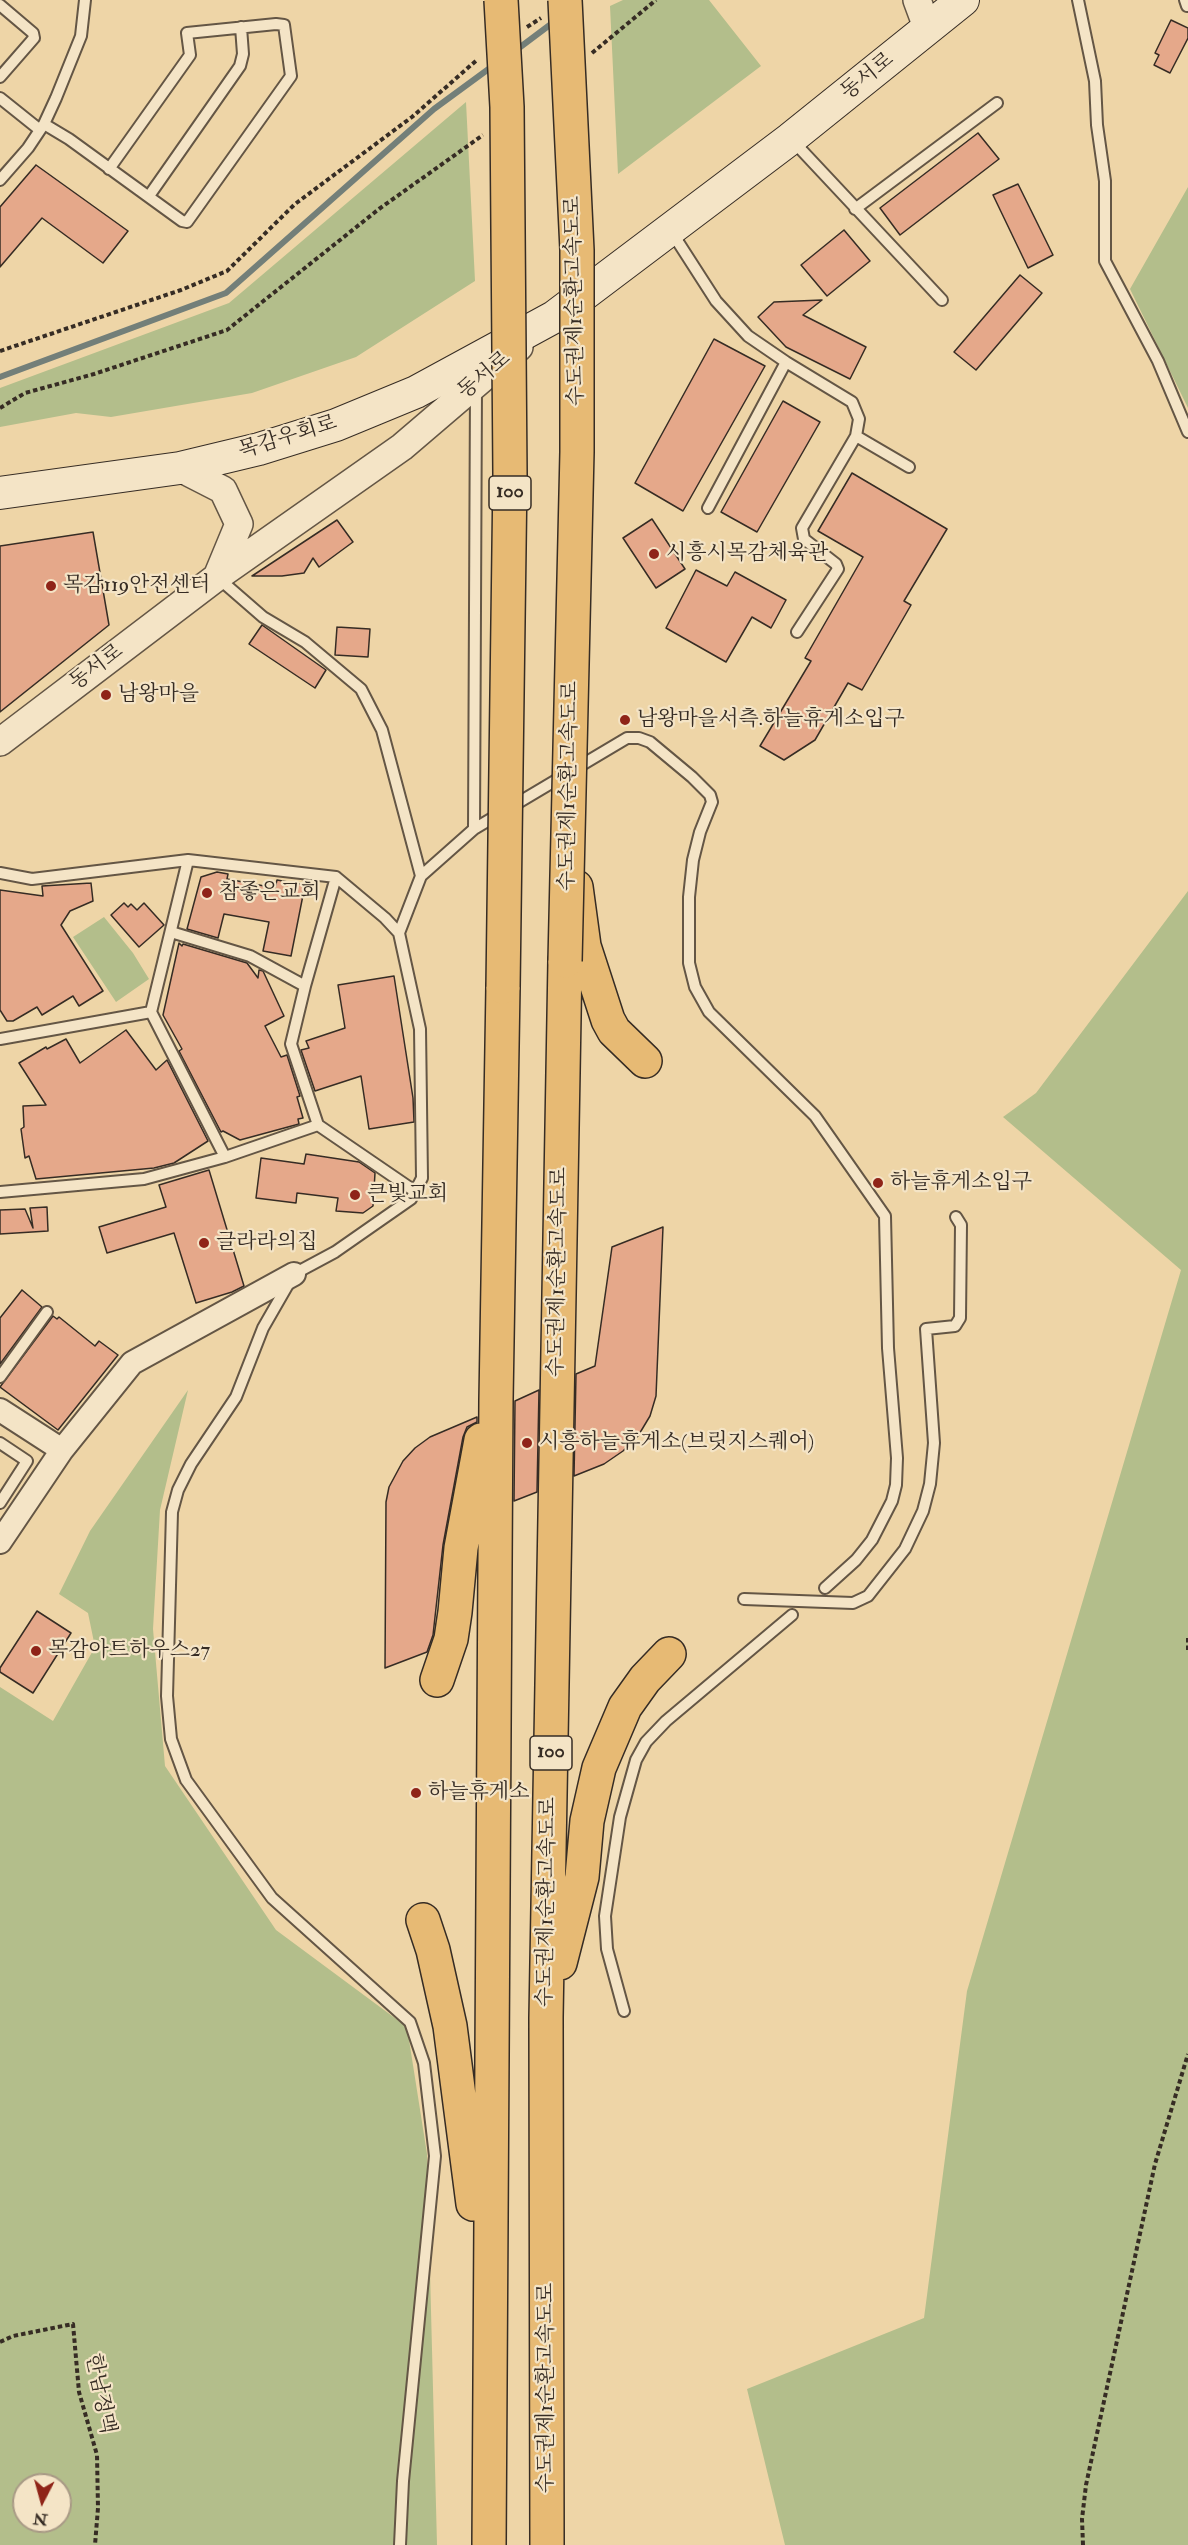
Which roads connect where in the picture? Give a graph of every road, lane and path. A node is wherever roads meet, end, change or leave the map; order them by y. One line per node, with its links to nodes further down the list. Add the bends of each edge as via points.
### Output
1 (85, 0): 15 (lane, via 81,36)
2 (501, 0): 57 (highway, 100, bridge, via 507,107 510,441)
3 (565, 0): 38 (highway, 수도권제1순환고속도로 / 100, bridge, via 577,250)
4 (656, 0): 9 (path)
5 (963, 0): 8 (main road, 동서로)
6 (1078, 0): 29 (lane, via 1095,81 1105,181 1105,261 1158,362)
7 (0, 5): 12 (lane, via 34,36)
8 (922, 14): 17 (main road, 동서로, via 886,64)
9 (637, 16)
10 (241, 27): 18 (lane, via 187,33 190,55); 20 (lane, via 240,66); 20 (lane, via 284,25 291,76 189,220 182,221)
11 (483, 55): 25 (path, via 412,117 295,204 226,271)
12 (0, 77)
13 (0, 98): 15 (lane)
14 (997, 103): 21 (lane)
15 (42, 127): 18 (lane); 19 (lane)
16 (480, 137): 28 (path, via 379,209 227,330 25,393)
17 (790, 139): 21 (lane); 22 (main road, 동서로)
18 (109, 169): 20 (lane)
19 (0, 180)
20 (148, 196)
21 (855, 209): 23 (lane)
22 (670, 231): 24 (main road, 동서로); 26 (lane, via 716,301 748,336)
23 (942, 300)
24 (554, 317): 27 (street, 동서로); 32 (main road, 목감우회로, via 416,392 336,425)
25 (0, 351)
26 (786, 362): 30 (lane, via 852,402 860,419); 34 (lane)
27 (476, 384): 35 (street, 동서로, via 402,447); 39 (lane)
28 (0, 408)
29 (1188, 432)
30 (856, 436): 31 (lane); 36 (lane, via 802,528 804,539 838,569)
31 (909, 467)
32 (180, 468): 33 (main road, 목감우회로); 35 (street, via 224,490 239,524)
33 (0, 493)
34 (708, 508)
35 (217, 577): 37 (street, 동서로); 42 (lane, via 263,617 305,642 361,689 382,730)
36 (797, 632)
37 (0, 742)
38 (570, 808): 49 (highway, via 584,946 608,1020); 73 (highway, 수도권제1순환고속도로 / 100, bridge)
39 (474, 829): 42 (lane); 64 (lane, via 627,738 650,742 710,795 712,802 693,860 689,897 689,963 695,987 709,1012 815,1116 890,1216 888,1348 896,1485 873,1540)
40 (188, 860): 41 (lane, via 32,879); 43 (lane); 44 (lane)
41 (0, 873)
42 (421, 876): 45 (lane)
43 (336, 877): 45 (lane); 46 (lane)
44 (171, 932): 46 (lane, via 250,956); 47 (lane)
45 (399, 933): 53 (lane, via 420,1029 422,1178)
46 (305, 986): 50 (lane, via 291,1044)
47 (151, 1012): 48 (lane); 51 (lane)
48 (0, 1039)
49 (645, 1061)
50 (318, 1125): 51 (lane); 53 (lane)
51 (225, 1157): 52 (lane, via 144,1179)
52 (0, 1192)
53 (416, 1192): 55 (lane, via 361,1235)
54 (956, 1217): 65 (lane, via 962,1225 960,1318 955,1326 926,1329 934,1443 930,1484 923,1511 904,1549 868,1596 853,1603)
55 (294, 1274): 61 (street, via 132,1363); 78 (lane, via 263,1328 236,1397 178,1490 172,1512 167,1696 171,1739 186,1780 272,1898 410,2022 424,2063 435,2156)
56 (47, 1312): 58 (lane)
57 (498, 1346): 70 (highway, via 461,1548 455,1612); 76 (highway, 100)
58 (0, 1377)
59 (0, 1410): 61 (street)
60 (0, 1443): 62 (lane, via 27,1461)
61 (62, 1450): 63 (street)
62 (0, 1503)
63 (0, 1542)
64 (825, 1588)
65 (744, 1599)
66 (792, 1615): 72 (lane, via 666,1721 646,1742 636,1760 620,1817 605,1916 607,1949)
67 (1188, 1638): 68 (path)
68 (1188, 1651)
69 (669, 1654): 73 (highway, via 625,1707 598,1768 587,1821 582,1877)
70 (437, 1680)
71 (423, 1920): 76 (highway, via 450,2026)
72 (624, 2011)
73 (546, 2017): 80 (highway, 수도권제1순환고속도로 / 100)
74 (1188, 2054): 81 (path, via 1155,2164 1086,2485)
75 (0, 2342): 77 (path, 한남정맥, via 73,2324 79,2392 97,2455)
76 (489, 2353): 79 (highway, 100)
77 (95, 2545)
78 (400, 2545)
79 (489, 2545)
80 (547, 2545)
81 (1083, 2545)

